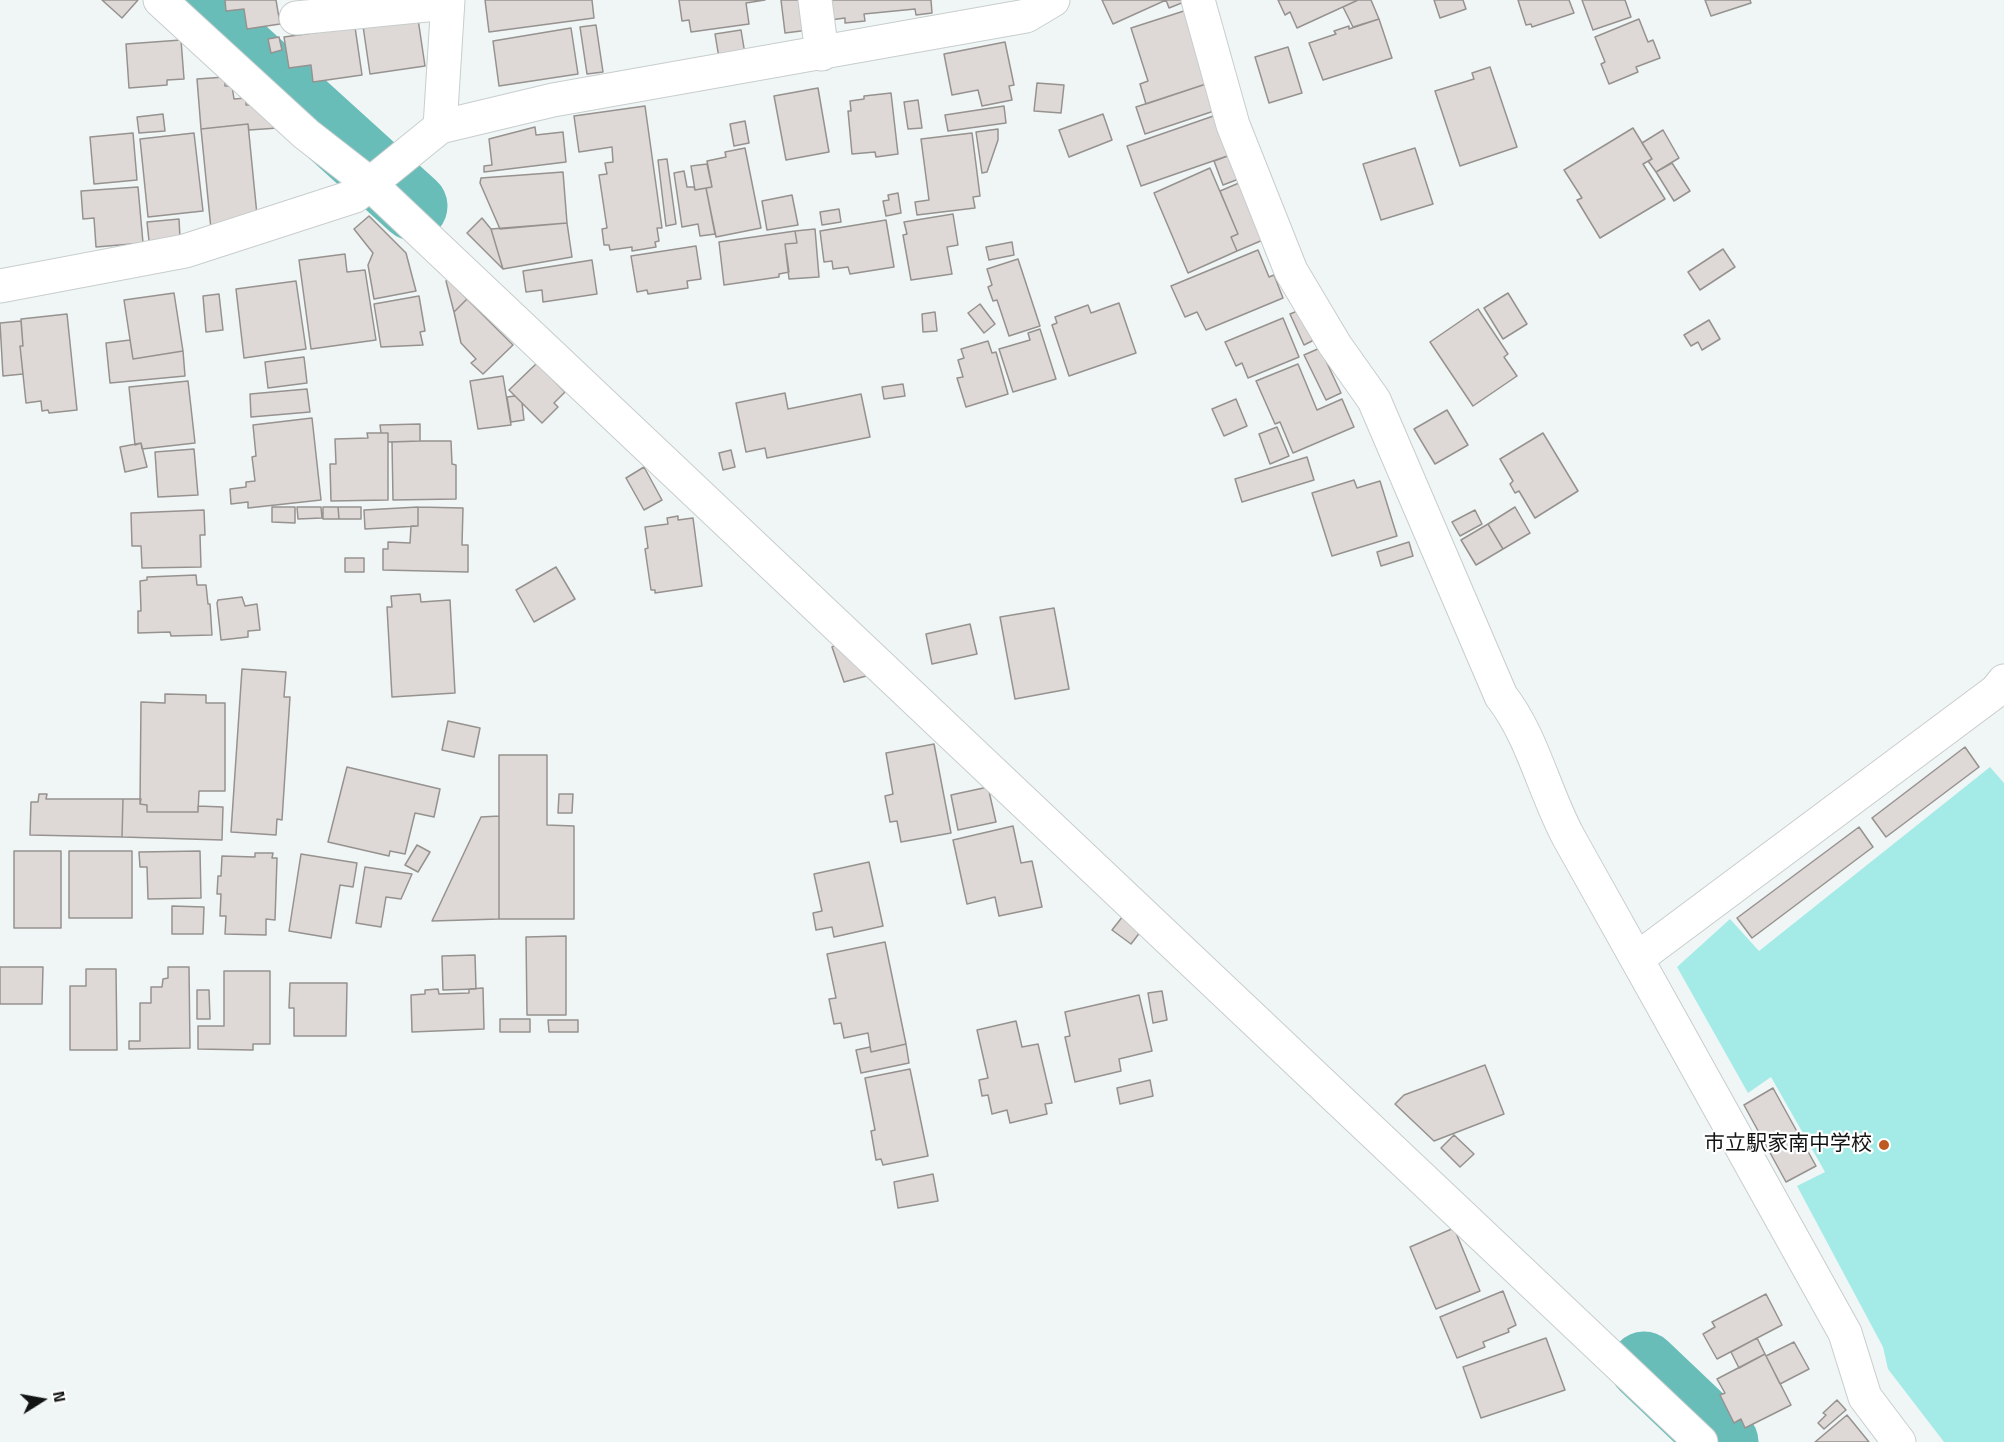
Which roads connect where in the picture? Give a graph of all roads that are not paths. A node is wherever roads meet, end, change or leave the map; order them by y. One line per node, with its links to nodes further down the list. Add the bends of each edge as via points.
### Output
1 (160, 0): 9 (street, via 306,134)
2 (815, 0): 7 (street)
3 (1053, 0): 7 (street, via 1026,16)
4 (1198, 0): 12 (street, via 1233,125 1291,271 1335,345 1374,400 1501,696 1516,715 1568,835)
5 (447, 2): 6 (street); 8 (street)
6 (296, 18)
7 (822, 54): 8 (street, via 554,100)
8 (440, 127): 9 (street)
9 (369, 183): 10 (street, via 355,196 185,251); 13 (street)
10 (0, 286)
11 (2004, 681): 12 (street, via 1996,691)
12 (1638, 958): 14 (street, via 1845,1333 1865,1397)
13 (1701, 1442)
14 (1899, 1442)

